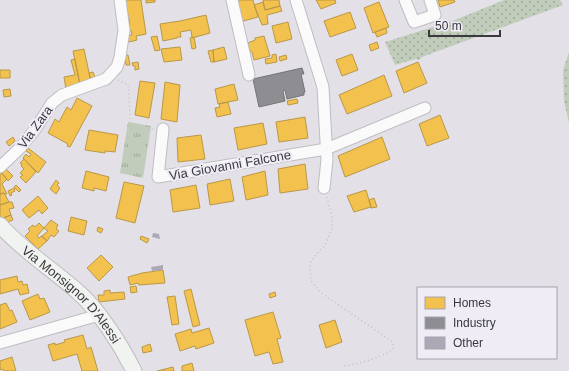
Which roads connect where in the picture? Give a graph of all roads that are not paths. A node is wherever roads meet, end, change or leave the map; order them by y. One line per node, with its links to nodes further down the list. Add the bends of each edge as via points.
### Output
1 (120, 0): 10 (street, Via Zara, via 124,30 117,66 109,75 97,82 62,95 52,103 20,148)
2 (232, 0): 6 (street)
3 (296, 0): 9 (street, via 322,87)
4 (406, 0): 5 (street, via 414,22 435,15)
5 (430, 0)
6 (249, 75)
7 (425, 108): 9 (street)
8 (163, 129): 9 (street, Via Giovanni Falcone, via 158,177)
9 (326, 149): 11 (street)
10 (0, 166)
11 (324, 188)
12 (0, 225): 13 (main road, Via Monsignor D'Alessi, via 24,248 78,291)
13 (99, 315): 14 (street); 15 (main road, Via Monsignor D'Alessi)
14 (0, 343)
15 (134, 371)

